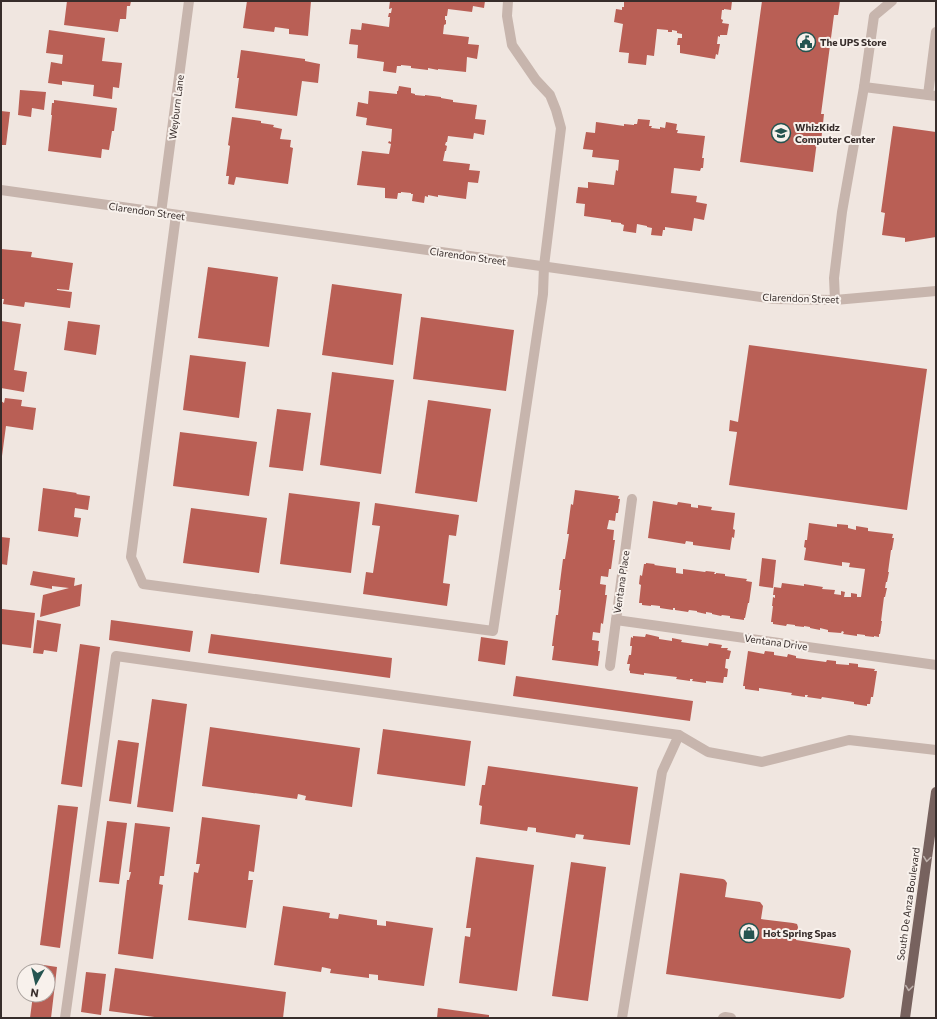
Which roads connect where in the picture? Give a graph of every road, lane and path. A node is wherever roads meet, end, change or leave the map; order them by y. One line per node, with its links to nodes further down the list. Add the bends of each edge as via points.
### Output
1 (189, 1): 8 (street, Weyburn Lane)
2 (508, 1): 10 (street, via 507,16 512,45 536,80 550,95 561,128)
3 (892, 1): 5 (street, via 874,16)
4 (936, 32): 6 (street)
5 (864, 87): 6 (street); 12 (street, via 842,212)
6 (932, 96)
7 (1, 190): 8 (street, Clarendon Street)
8 (161, 213): 9 (street, Clarendon Street)
9 (176, 215): 10 (street, Clarendon Street); 10 (street, via 131,557 143,584 493,631 543,294)
10 (544, 266): 12 (street, Clarendon Street, via 775,299)
11 (936, 292): 12 (street, Clarendon Street)
12 (834, 300)
13 (632, 499): 14 (street, Ventana Place)
14 (616, 620): 15 (street, Ventana Drive); 16 (street, Ventana Place)
15 (936, 665)
16 (610, 666)
17 (679, 735): 18 (street, via 708,752 762,762 849,740); 20 (street, via 116,656); 21 (street, via 662,772)
18 (936, 750)
19 (936, 792): 24 (main road, South De Anza Boulevard, one-way to 24)
20 (65, 1018)
21 (622, 1018)
22 (723, 1018): 23 (street)
23 (731, 1018)
24 (905, 1018)

